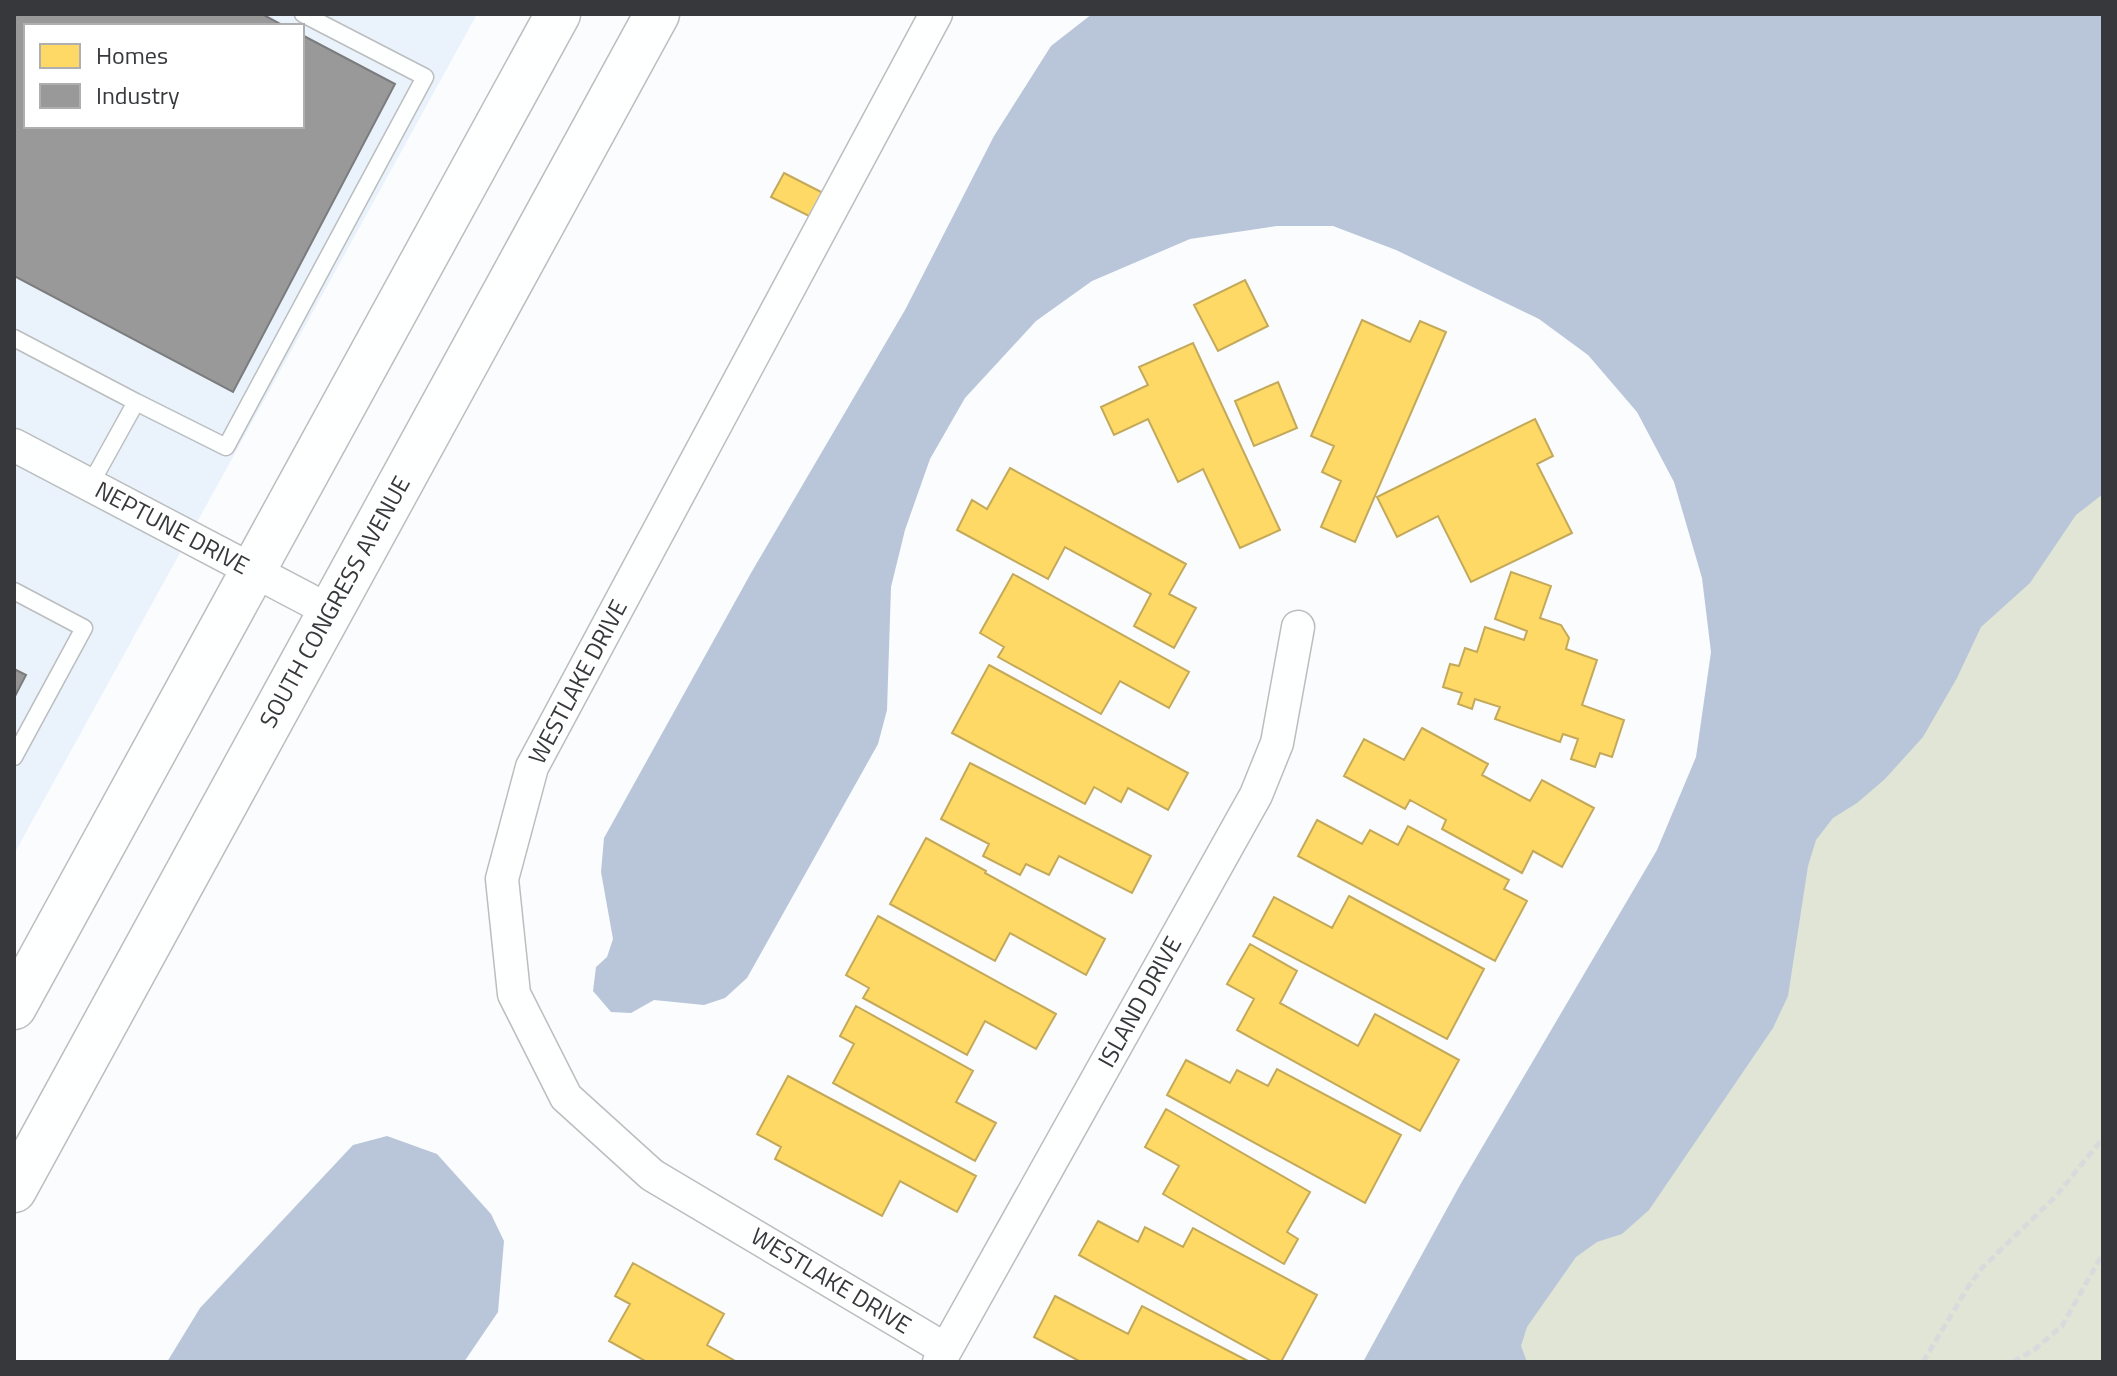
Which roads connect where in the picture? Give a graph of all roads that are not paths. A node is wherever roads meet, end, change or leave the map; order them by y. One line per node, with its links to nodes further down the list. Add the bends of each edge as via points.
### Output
1 (303, 14): 6 (lane, via 425,77 226,447)
2 (558, 14): 9 (main road)
3 (657, 14): 11 (main road, SOUTH CONGRESS AVENUE)
4 (936, 14): 16 (street, WESTLAKE DRIVE, via 532,767 502,879 514,994 566,1097 652,1175)
5 (14, 338): 6 (lane)
6 (136, 402): 8 (lane)
7 (14, 445): 8 (street, NEPTUNE DRIVE)
8 (90, 485): 9 (street, NEPTUNE DRIVE)
9 (253, 571): 11 (street, NEPTUNE DRIVE); 14 (main road)
10 (14, 591): 13 (lane, via 84,628)
11 (330, 611): 15 (main road, SOUTH CONGRESS AVENUE)
12 (1298, 627): 16 (street, ISLAND DRIVE, via 1277,743 1256,795)
13 (14, 757)
14 (14, 1007)
15 (14, 1190)
16 (942, 1356)

